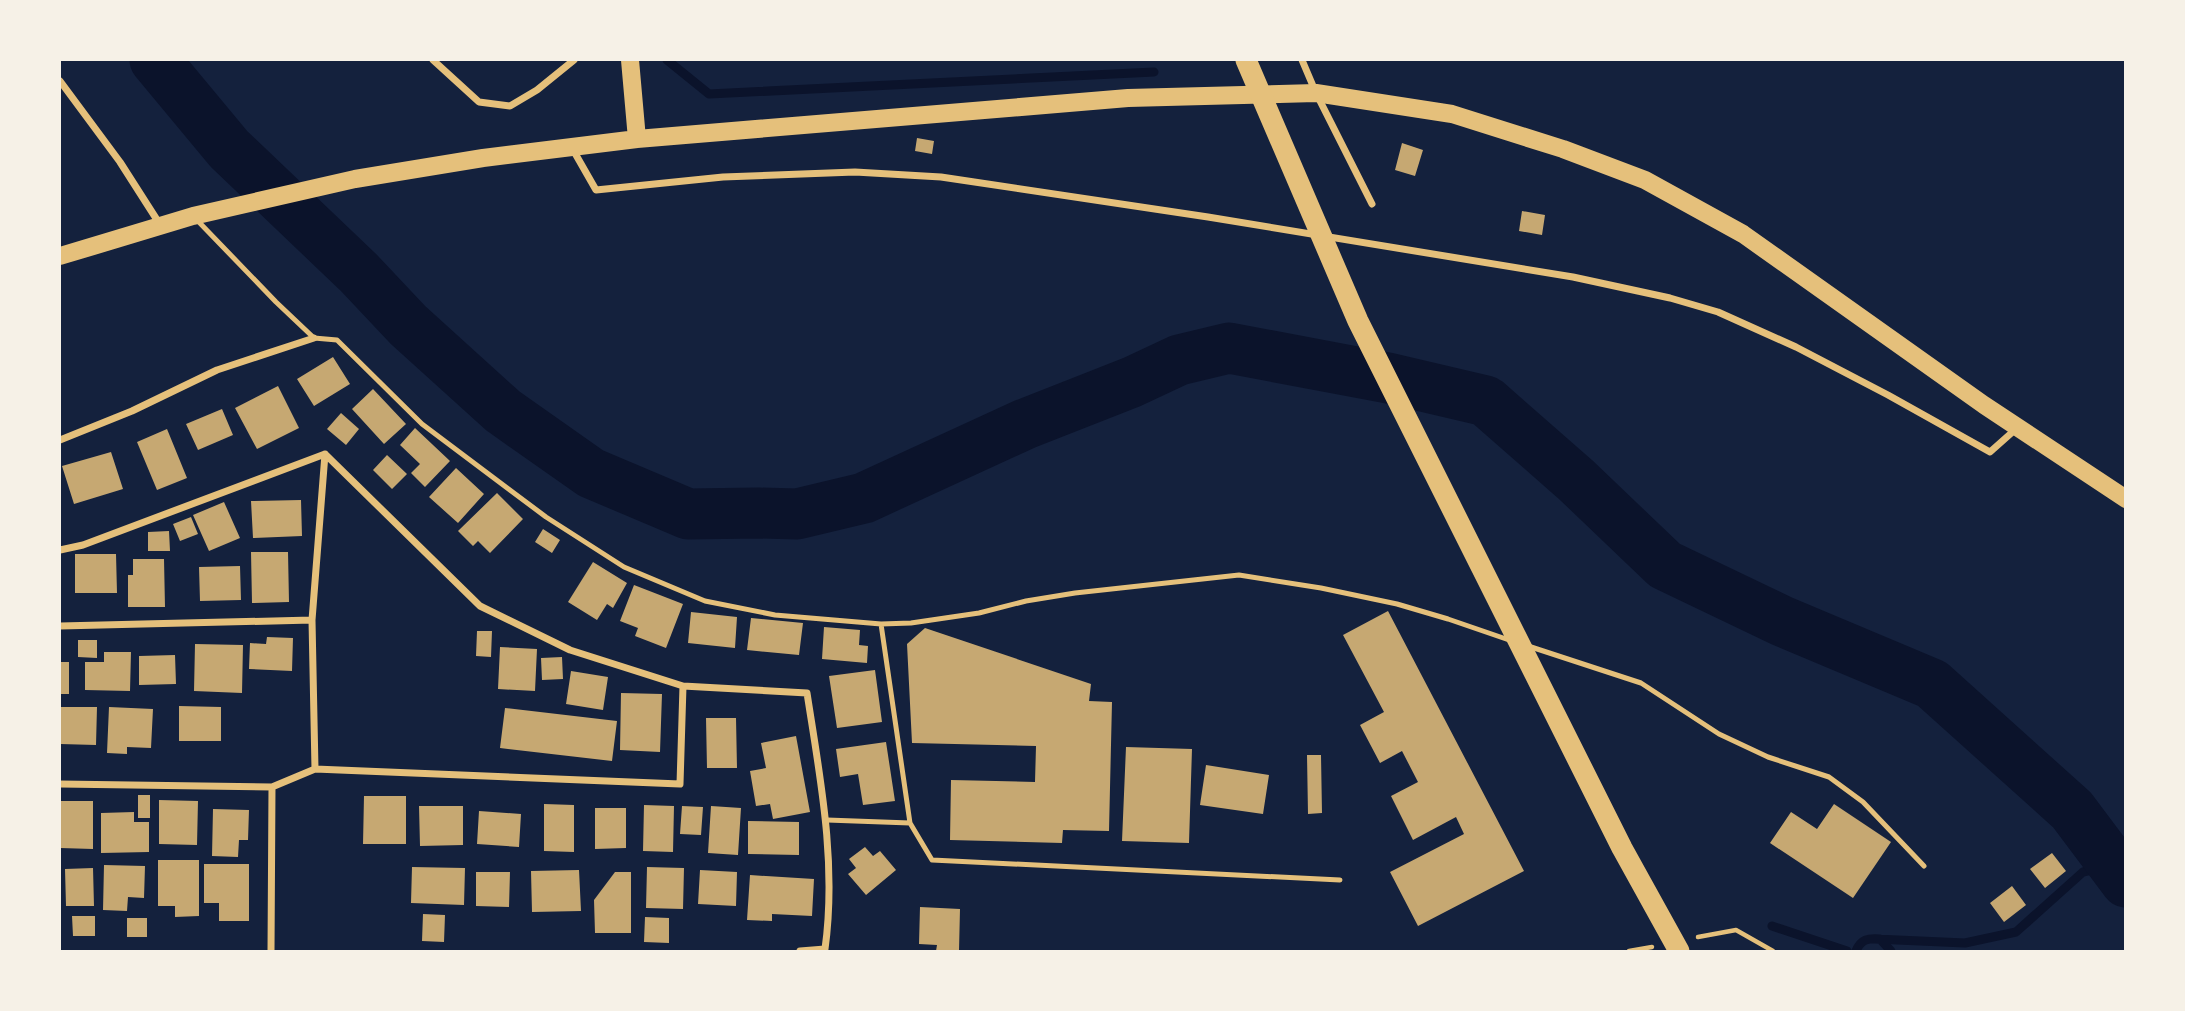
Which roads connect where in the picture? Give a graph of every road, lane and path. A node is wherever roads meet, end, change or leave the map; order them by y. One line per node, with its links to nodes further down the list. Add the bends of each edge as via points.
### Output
1 (433, 60): 2 (street, via 479,102 510,106)
2 (574, 60)
3 (630, 60): 8 (main road)
4 (1246, 60): 33 (highway, via 1358,321 1622,848)
5 (1302, 60): 7 (street)
6 (60, 81): 12 (street)
7 (1316, 93): 8 (main road, via 1128,98); 10 (street); 15 (main road, via 1452,114 1645,180 1743,234)
8 (637, 139): 9 (main road)
9 (571, 147): 11 (main road, via 355,179); 15 (street, via 596,190 723,177 855,172 941,177 1573,277 1718,312 1819,359 1990,452)
10 (1373, 204)
11 (193, 216): 12 (main road); 14 (lane)
12 (162, 227): 13 (main road)
13 (60, 257)
14 (314, 338): 16 (street, via 217,370); 21 (lane, via 337,340 422,424 546,517 624,567 705,601 775,615)
15 (2017, 428): 18 (main road)
16 (60, 440)
17 (325, 454): 19 (street); 20 (street); 23 (street, via 480,606 570,649)
18 (2126, 499)
19 (60, 550)
20 (312, 620): 22 (street); 24 (street)
21 (881, 624): 28 (lane); 29 (lane, via 979,613 1075,593 1239,575 1397,604 1641,683 1719,734 1768,757 1829,777 1863,802)
22 (60, 626)
23 (682, 686): 24 (street, via 680,784); 27 (street, via 807,693)
24 (316, 769): 26 (street)
25 (60, 784): 26 (street)
26 (272, 787): 31 (street)
27 (827, 820): 28 (lane); 32 (street, via 830,914 824,949)
28 (911, 823): 30 (lane, via 932,860)
29 (1924, 866)
30 (1340, 880)
31 (271, 951)
32 (800, 951)
33 (1679, 951)

